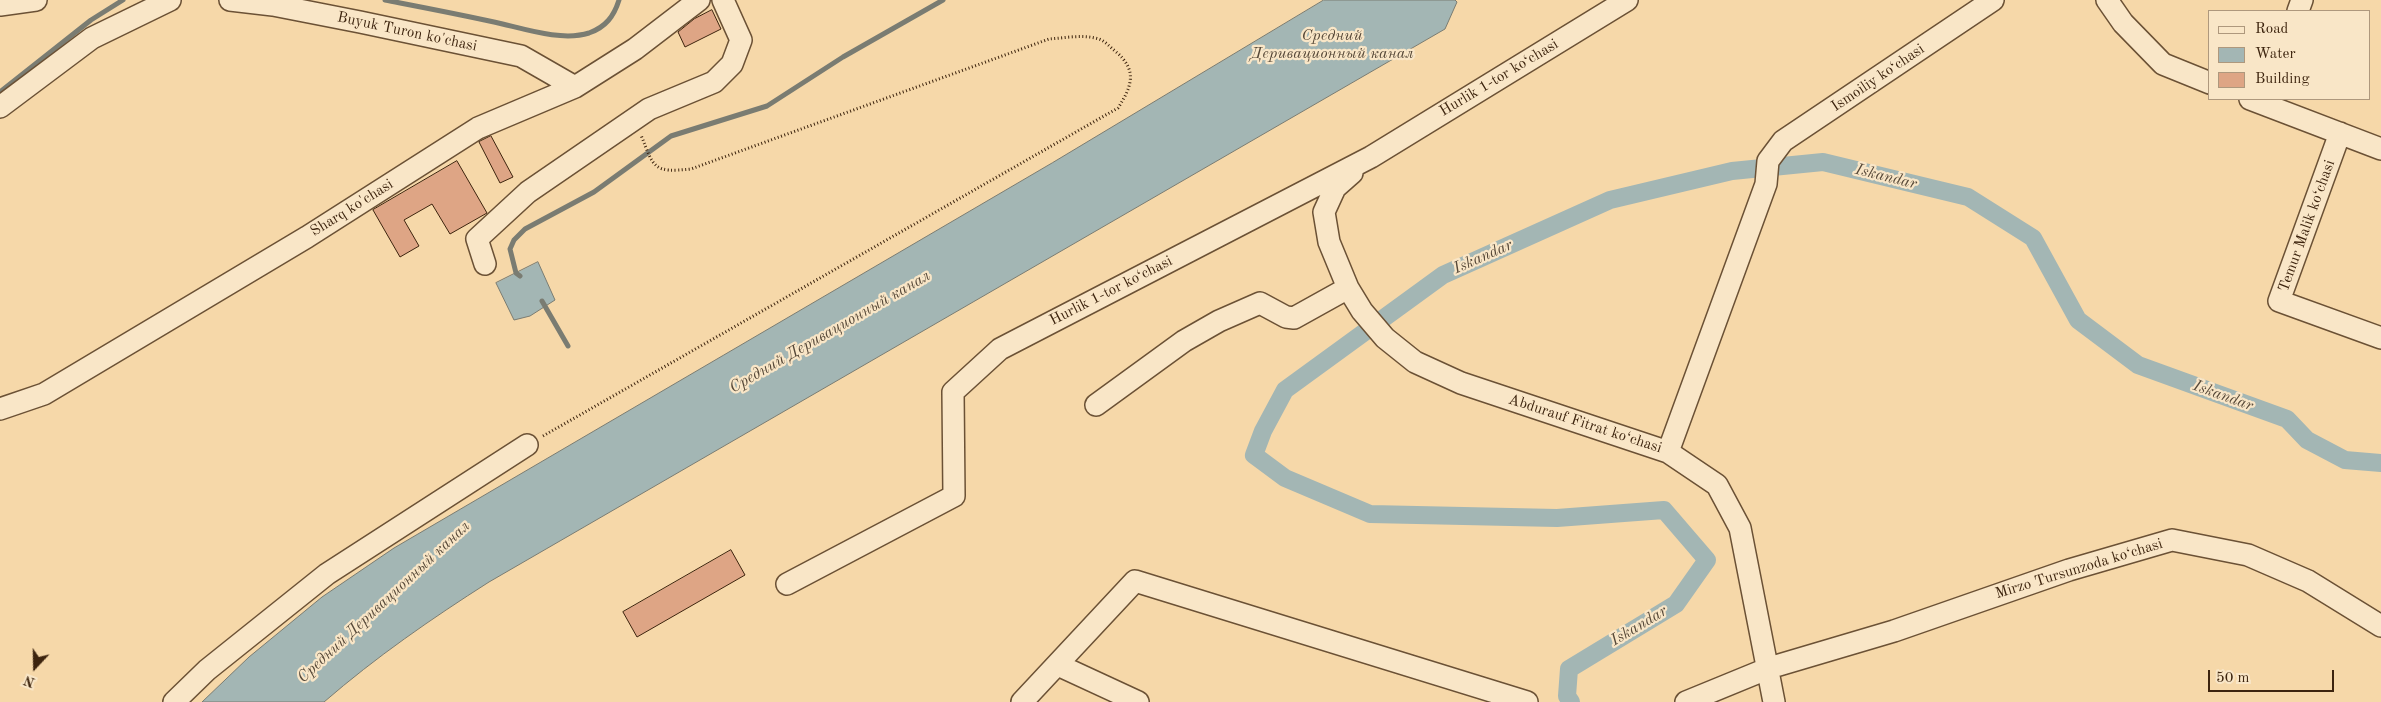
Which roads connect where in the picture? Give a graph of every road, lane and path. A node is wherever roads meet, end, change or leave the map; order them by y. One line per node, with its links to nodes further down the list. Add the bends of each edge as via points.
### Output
1 (36, 0): 9 (street)
2 (170, 0): 13 (street, via 92,38)
3 (230, 0): 11 (street, Buyuk Turon ko'chasi, via 341,18 521,56)
4 (698, 0): 11 (street, Sharq ko'chasi, via 635,49)
5 (723, 0): 18 (street, via 741,40 732,64 714,82 649,108 528,192 477,239)
6 (1627, 0): 17 (street, Hurlik 1-tor ko‘chasi)
7 (1993, 0): 25 (street, Ismoiliy ko‘chasi, via 1783,141 1768,161 1766,184)
8 (2107, 0): 10 (street, via 2123,24 2163,64)
9 (0, 6)
10 (2208, 82)
11 (575, 87): 23 (street, Sharq ko'chasi, via 478,128 307,237 44,394)
12 (2253, 100): 14 (street)
13 (0, 107)
14 (2340, 133): 16 (street); 21 (street, Temur Malik ko‘chasi, via 2279,301)
15 (641, 136): 24 (path, via 652,163 668,172 691,169 1049,39 1079,36 1100,39 1120,55 1130,69 1130,89 1118,108)
16 (2381, 149)
17 (1371, 157): 19 (street, Hurlik 1-tor ko‘chasi, via 1335,188 1324,212 1329,242); 26 (street, Hurlik 1-tor ko‘chasi, via 1000,349 953,392 954,496)
18 (485, 264)
19 (1348, 288): 20 (street, Hurlik 1-tor ko‘chasi); 22 (street, via 1294,318 1260,303 1219,320 1184,341)
20 (1362, 311): 25 (street, Abdurauf Fitrat ko‘chasi, via 1385,338 1415,362 1461,383)
21 (2381, 338)
22 (1096, 405)
23 (0, 410)
24 (527, 445): 30 (street, via 327,574 207,670)
25 (1668, 452): 29 (street, Abdurauf Fitrat ko‘chasi, via 1717,485 1740,528)
26 (787, 584)
27 (2381, 626): 29 (street, Mirzo Tursunzoda ko‘chasi, via 2308,581 2248,555 2172,540 2069,570 1894,631)
28 (1058, 665): 31 (street); 32 (street); 33 (street, via 1131,583 1141,581)
29 (1769, 668): 34 (street, Mirzo Tursunzoda ko‘chasi); 35 (street, Abdurauf Fitrat ko‘chasi)
30 (174, 702)
31 (1022, 702)
32 (1138, 702)
33 (1528, 702)
34 (1686, 702)
35 (1774, 702)

